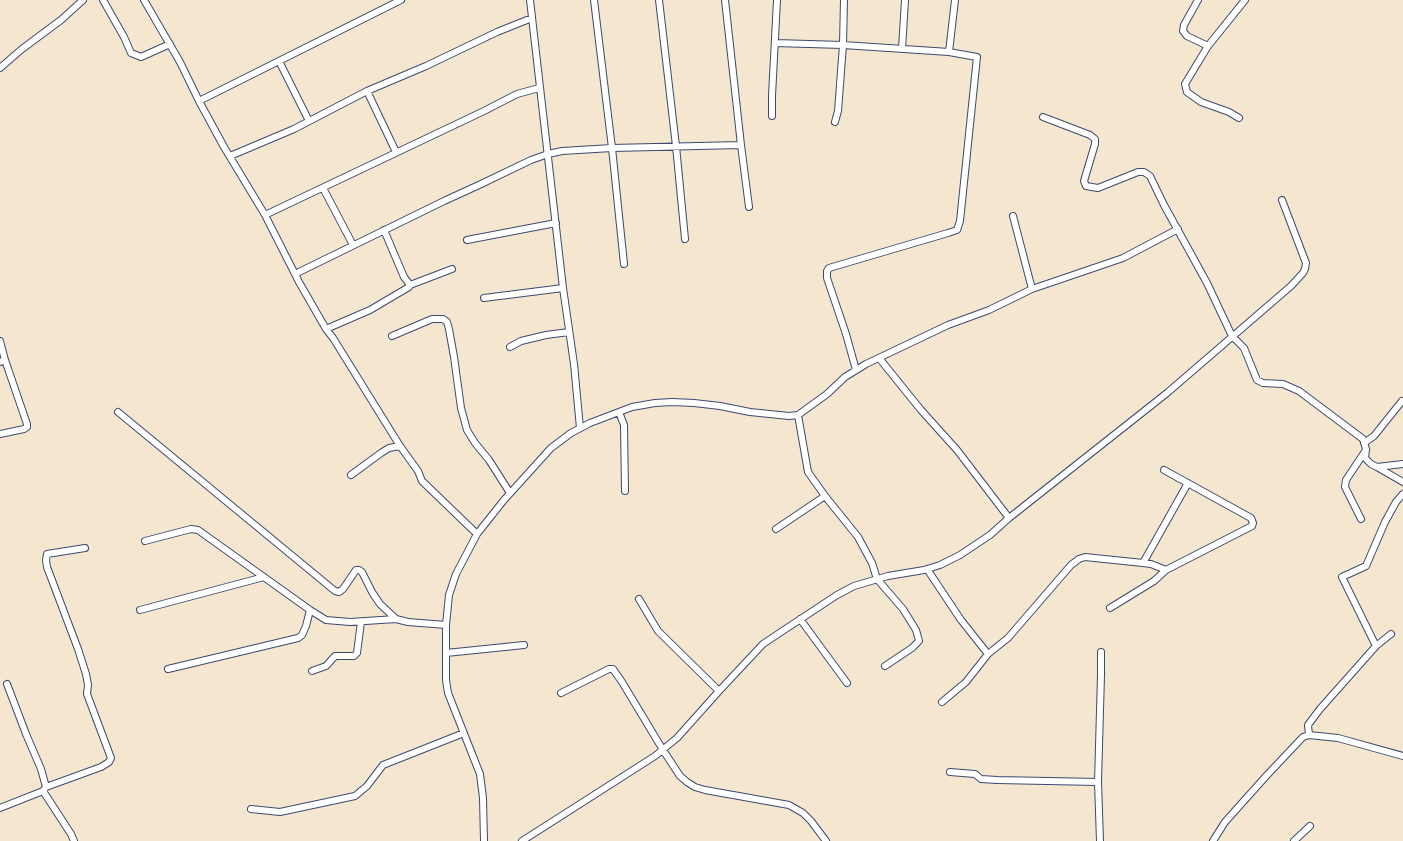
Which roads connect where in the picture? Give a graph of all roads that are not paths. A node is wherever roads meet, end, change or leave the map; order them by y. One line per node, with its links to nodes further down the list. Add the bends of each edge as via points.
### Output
1 (83, 0): 23 (street)
2 (103, 0): 17 (street, via 131,53 141,57)
3 (144, 0): 17 (street)
4 (401, 0): 22 (street)
5 (530, 0): 15 (street)
6 (594, 0): 34 (street)
7 (659, 0): 33 (street)
8 (725, 0): 32 (street)
9 (777, 0): 16 (street)
10 (844, 0): 18 (street)
11 (904, 0): 20 (street)
12 (955, 0): 21 (street)
13 (1198, 0): 19 (street, via 1183,31)
14 (1245, 0): 19 (street)
15 (532, 18): 24 (street); 25 (street)
16 (775, 43): 18 (street); 27 (street)
17 (170, 44): 26 (street)
18 (843, 45): 20 (street); 31 (street)
19 (1208, 46): 29 (street, via 1185,84 1187,92 1201,102)
20 (902, 49): 21 (street)
21 (949, 52): 64 (street, via 977,57 960,221 957,230 829,268 827,278)
22 (279, 61): 26 (street); 30 (street)
23 (0, 68)
24 (539, 88): 35 (street, via 517,94); 36 (street)
25 (367, 92): 30 (street); 35 (street)
26 (199, 101): 37 (street)
27 (772, 116)
28 (1043, 118): 44 (street, via 1095,139 1084,181 1086,186 1098,188 1144,172 1150,176)
29 (1239, 118)
30 (309, 121): 37 (street)
31 (835, 122)
32 (741, 145): 33 (street); 40 (street)
33 (676, 146): 34 (street); 46 (street)
34 (612, 148): 36 (street); 49 (street)
35 (396, 152): 38 (street)
36 (548, 154): 43 (street); 45 (street)
37 (230, 156): 41 (street)
38 (323, 188): 41 (street); 48 (street)
39 (1282, 200): 59 (street, via 1306,262 1305,269 1291,286)
40 (749, 207)
41 (266, 215): 51 (street)
42 (1014, 216): 54 (street)
43 (556, 224): 47 (street); 53 (street)
44 (1178, 229): 54 (street, via 1123,258); 59 (street)
45 (384, 230): 48 (street); 52 (street)
46 (685, 239)
47 (467, 240)
48 (353, 245): 51 (street)
49 (624, 264)
50 (452, 269): 52 (street)
51 (295, 274): 56 (street)
52 (410, 285): 56 (street, via 370,310)
53 (563, 288): 55 (street); 57 (street)
54 (1032, 289): 62 (street)
55 (484, 298)
56 (326, 329): 71 (street)
57 (569, 332): 61 (street, via 546,335); 69 (street)
58 (392, 336): 80 (street, via 432,319 447,322 460,408 467,430)
59 (1232, 336): 72 (street, via 1244,348 1257,380 1283,384 1299,391 1363,439); 83 (street, via 1167,393)
60 (0, 341): 63 (street)
61 (510, 347)
62 (879, 358): 64 (street); 83 (street)
63 (2, 361): 70 (street, via 28,424 24,429)
64 (856, 370): 68 (street)
65 (1402, 402): 72 (street)
66 (118, 412): 98 (street, via 335,591 343,589 356,570 362,572 380,604)
67 (619, 412): 68 (street, via 632,407 672,402); 69 (street); 79 (street, via 624,425)
68 (798, 415): 82 (street, via 808,472)
69 (580, 428): 80 (street, via 551,448)
70 (0, 434)
71 (400, 446): 76 (street, via 389,448); 86 (street, via 422,481)
72 (1365, 446): 74 (street, via 1365,458); 84 (street, via 1344,487)
73 (1403, 464): 74 (street)
74 (1377, 466): 77 (street)
75 (1164, 470): 78 (street)
76 (351, 475)
77 (1403, 482)
78 (1188, 483): 89 (street); 91 (street, via 1251,518 1253,523)
79 (625, 491)
80 (510, 493): 86 (street)
81 (1403, 494): 104 (street, via 1385,522 1366,566 1342,577)
82 (825, 496): 85 (street); 93 (street, via 858,537)
83 (1010, 518): 90 (street, via 960,555)
84 (1362, 519)
85 (776, 529)
86 (477, 534): 101 (street, via 456,574 449,595)
87 (145, 540): 92 (street, via 198,530)
88 (85, 548): 122 (street, via 47,554 46,560 86,674 87,694 111,758 100,767)
89 (1143, 563): 91 (street); 107 (street, via 1079,559 1008,638)
90 (927, 569): 93 (street); 107 (street)
91 (1166, 570): 95 (street)
92 (264, 577): 96 (street); 97 (street)
93 (877, 579): 99 (street, via 854,586); 108 (street, via 903,609 919,641)
94 (639, 599): 113 (street, via 658,631)
95 (1110, 608)
96 (140, 610)
97 (310, 610): 100 (street, via 326,620); 109 (street, via 306,626 298,638)
98 (396, 619): 100 (street); 101 (street)
99 (800, 619): 111 (street); 113 (street, via 763,644)
100 (361, 622): 110 (street, via 354,656 335,656 326,666)
101 (446, 625): 106 (street)
102 (1391, 634): 104 (street)
103 (524, 645): 106 (street)
104 (1376, 646): 117 (street, via 1312,720 1308,726)
105 (1101, 652): 121 (street)
106 (446, 653): 116 (street, via 448,693)
107 (988, 654): 115 (street, via 966,682)
108 (885, 666)
109 (168, 669)
110 (312, 671)
111 (847, 683)
112 (7, 684): 122 (street, via 41,769)
113 (718, 690): 118 (street)
114 (561, 693): 118 (street, via 613,669)
115 (942, 702)
116 (464, 733): 124 (street, via 383,765 367,786 354,796 280,812); 127 (street, via 480,774)
117 (1309, 735): 119 (street, via 1338,738); 131 (street, via 1300,740 1268,774 1225,822)
118 (663, 750): 128 (street, via 646,764); 129 (street, via 680,776 695,787 789,805 803,813)
119 (1403, 756)
120 (950, 772): 121 (street, via 975,774 981,779)
121 (1098, 782): 130 (street)
122 (45, 789): 123 (street); 126 (street)
123 (0, 808)
124 (251, 809)
125 (1310, 826): 132 (street)
126 (74, 841)
127 (484, 841)
128 (522, 841)
129 (826, 841)
130 (1100, 841)
131 (1213, 841)
132 (1294, 841)

